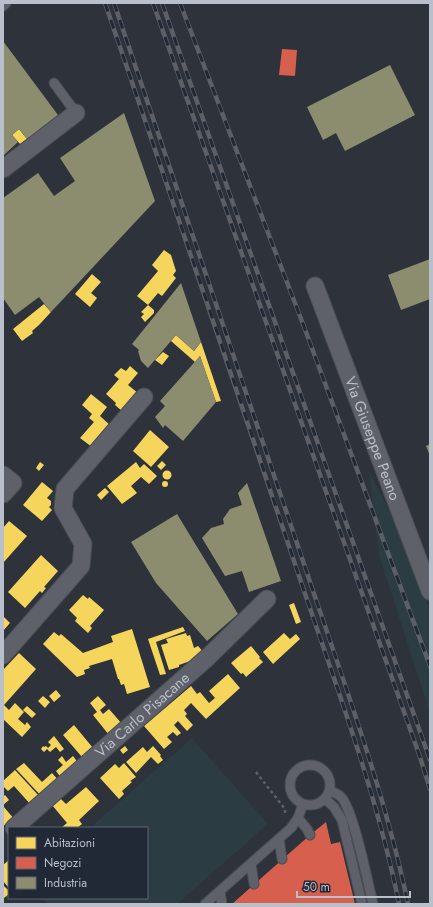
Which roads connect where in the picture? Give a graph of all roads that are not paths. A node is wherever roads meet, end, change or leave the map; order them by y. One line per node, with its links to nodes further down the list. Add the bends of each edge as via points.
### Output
1 (6, 3): 2 (lane)
2 (3, 6)
3 (54, 83): 4 (lane)
4 (76, 113): 5 (street)
5 (3, 169)
6 (315, 286): 10 (street, Via Giuseppe Peano)
7 (144, 397): 12 (street, via 65,489 63,508 83,544 81,566)
8 (3, 475): 9 (street, via 13,483)
9 (3, 494)
10 (430, 590)
11 (267, 599): 17 (street, Via Carlo Pisacane, via 208,657)
12 (3, 655)
13 (330, 790): 14 (lane); 15 (lane, via 329,777 320,767 300,767 291,777 290,784 293,796); 27 (lane, via 341,796 350,814)
14 (325, 799): 15 (lane, via 316,805); 26 (lane, via 342,820)
15 (303, 804): 16 (lane)
16 (298, 818): 18 (lane); 19 (lane)
17 (15, 827)
18 (310, 835)
19 (279, 839): 20 (lane); 21 (lane)
20 (282, 859)
21 (251, 864): 22 (lane); 23 (lane)
22 (254, 884)
23 (220, 891): 24 (lane); 25 (lane)
24 (205, 904)
25 (222, 904)
26 (362, 904)
27 (373, 904)

